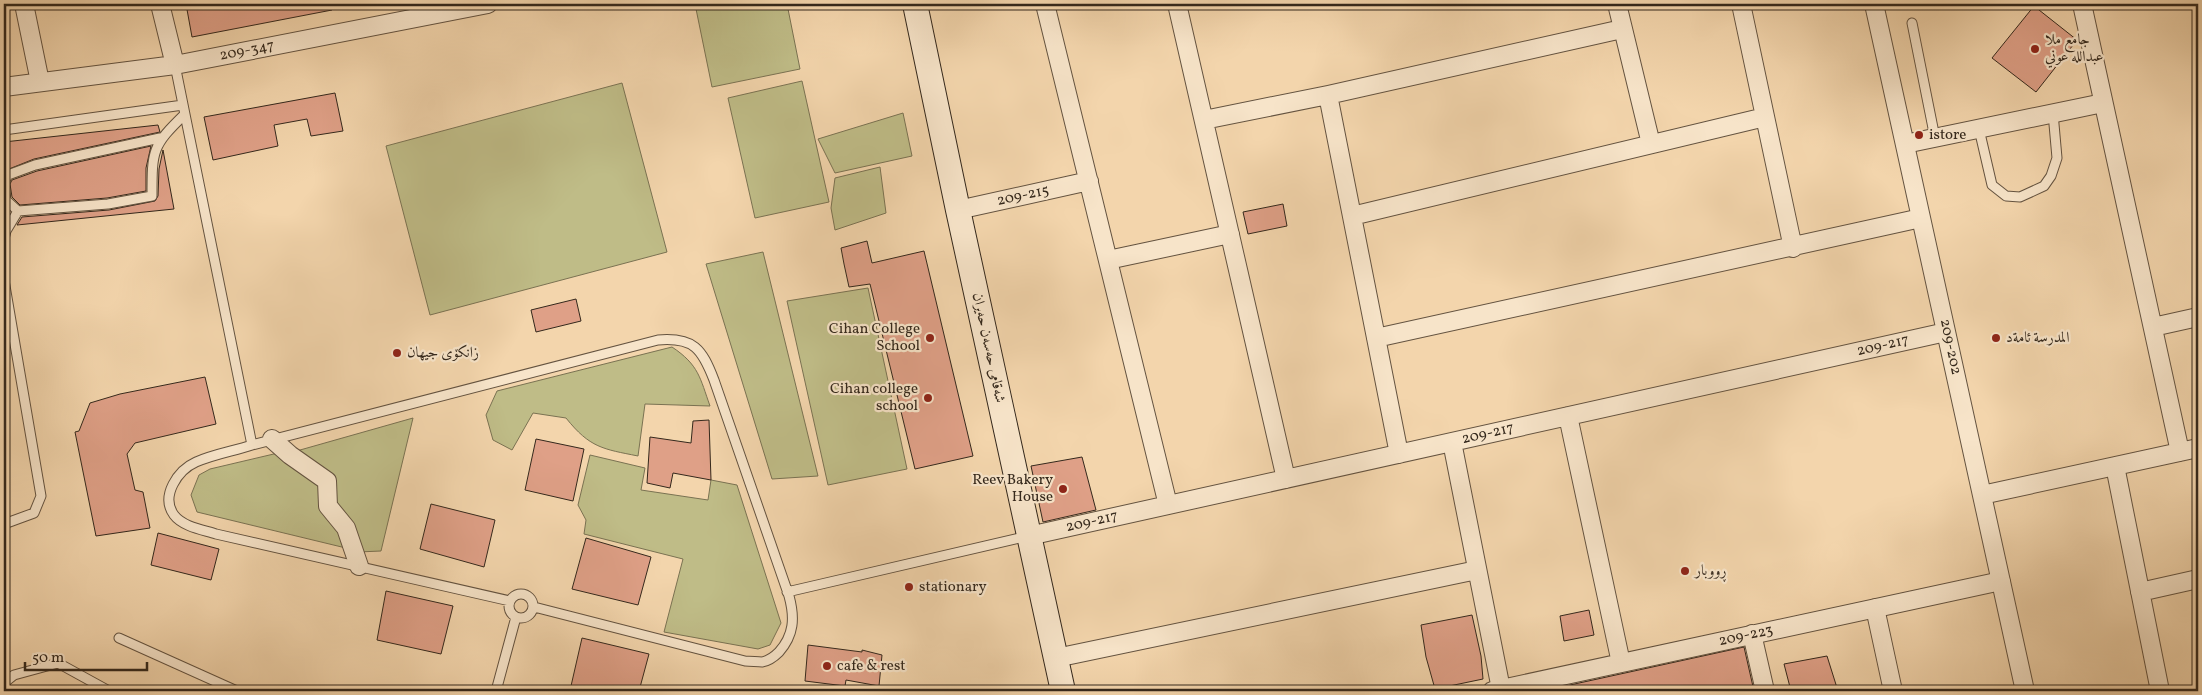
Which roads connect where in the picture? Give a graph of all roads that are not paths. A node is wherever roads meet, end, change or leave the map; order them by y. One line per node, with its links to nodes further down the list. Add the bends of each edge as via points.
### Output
1 (24, 4): 14 (street)
2 (160, 4): 13 (street)
3 (488, 4): 13 (street, 209-347)
4 (915, 4): 30 (street, شەقامی حەسەن حەیران)
5 (1045, 4): 28 (street)
6 (1178, 4): 21 (street)
7 (1617, 4): 12 (street)
8 (1741, 4): 20 (street)
9 (1874, 4): 27 (street, 209-202)
10 (2082, 4): 17 (street)
11 (1912, 23): 25 (lane)
12 (1622, 29): 16 (street); 26 (street)
13 (175, 65): 14 (street, 209-347); 18 (lane)
14 (40, 82): 15 (street, 209-347)
15 (4, 87)
16 (1328, 95): 21 (street); 32 (street)
17 (2104, 103): 19 (street); 40 (street)
18 (184, 110): 23 (lane); 24 (lane); 46 (lane)
19 (2053, 113): 22 (street); 22 (lane, via 2057,158 2051,176 2044,186 2020,197 2006,196 1992,185)
20 (1765, 117): 26 (street); 36 (street)
21 (1204, 120): 34 (street)
22 (1979, 129): 25 (street)
23 (4, 130)
24 (160, 138): 29 (lane, via 35,166 8,174); 31 (lane, via 152,161 152,196 108,204)
25 (1935, 138): 27 (street)
26 (1651, 144): 32 (street)
27 (1905, 144): 33 (street, 209-202)
28 (1088, 181): 30 (street, 209-215); 37 (street)
29 (4, 183): 31 (lane, via 6,200)
30 (958, 210): 55 (street, شەقامی حەسەن حەیران)
31 (18, 212): 35 (lane)
32 (1352, 216): 42 (street)
33 (1921, 218): 36 (street); 41 (street, 209-202)
34 (1230, 234): 37 (street); 51 (street)
35 (4, 239)
36 (1793, 248): 42 (street)
37 (1108, 260): 53 (street)
38 (4, 280): 54 (lane, via 41,496 34,513)
39 (2198, 317): 40 (street)
40 (2153, 326): 48 (street)
41 (1946, 332): 43 (street, 209-217); 52 (street, 209-202)
42 (1376, 338): 49 (street)
43 (1568, 416): 45 (street, 209-217); 69 (street)
44 (272, 440): 46 (lane); 56 (street, via 327,481 328,506 346,528); 60 (lane, via 658,340 685,341 701,351 708,363)
45 (1452, 442): 49 (street, 209-217); 57 (street)
46 (252, 445): 56 (lane, via 183,469 170,492 170,506 175,516 190,526 216,534)
47 (2198, 448): 48 (street)
48 (2180, 452): 50 (street)
49 (1399, 454): 51 (street, 209-217)
50 (2115, 466): 52 (street); 61 (street)
51 (1286, 479): 53 (street, 209-217)
52 (1982, 495): 59 (street, 209-202)
53 (1168, 505): 55 (street, 209-217)
54 (4, 524)
55 (1029, 536): 60 (lane); 68 (street, شەقامی حەسەن حەیران)
56 (358, 566): 62 (lane)
57 (1477, 570): 68 (street); 71 (street)
58 (2198, 579): 61 (street)
59 (2001, 580): 64 (street, 209-223); 78 (street, 209-202)
60 (787, 592): 63 (lane, via 793,627 790,638 775,656 763,662 746,661)
61 (2140, 592): 79 (street)
62 (510, 601): 63 (lane, via 516,595 524,594); 65 (lane, via 509,608)
63 (534, 607): 65 (lane, via 528,617)
64 (1875, 608): 66 (street, 209-223); 77 (street)
65 (516, 617): 74 (lane)
66 (1752, 634): 69 (street, 209-223); 76 (street)
67 (118, 638): 73 (lane)
68 (1056, 658): 75 (street, شەقامی حەسەن حەیران)
69 (1621, 663): 71 (street, 209-223)
70 (4, 683): 72 (lane, via 14,674 58,663)
71 (1496, 690)
72 (109, 691)
73 (237, 691)
74 (496, 691)
75 (1063, 691)
76 (1765, 691)
77 (1893, 691)
78 (2025, 691)
79 (2160, 691)

